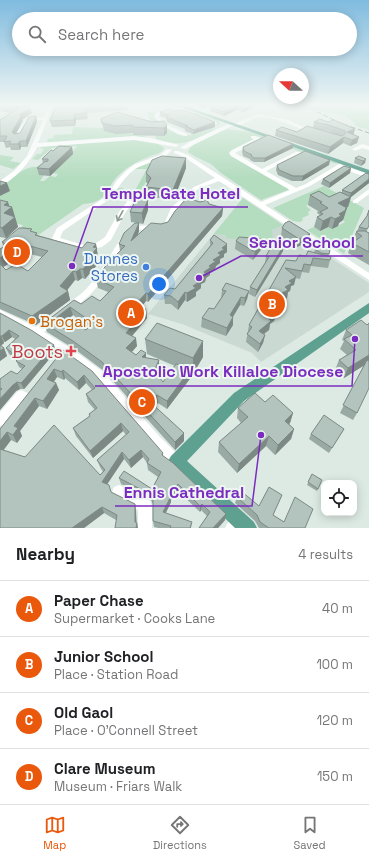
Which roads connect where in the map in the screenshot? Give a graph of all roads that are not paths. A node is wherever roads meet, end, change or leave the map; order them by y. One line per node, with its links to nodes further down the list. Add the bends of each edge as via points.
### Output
1 (22, 130): 11 (street)
2 (42, 130): 14 (street)
3 (175, 130): 10 (street)
4 (220, 130): 8 (street)
5 (222, 130): 8 (street)
6 (249, 130): 21 (main road)
7 (309, 130): 9 (street)
8 (217, 131): 16 (street)
9 (318, 133)
10 (185, 135)
11 (18, 136)
12 (253, 137): 20 (street, via 259,139 232,153)
13 (163, 144): 14 (street, via 150,139 134,138); 16 (street); 18 (street)
14 (36, 145): 24 (street, via 27,161)
15 (369, 148): 17 (street, via 362,146)
16 (182, 149): 18 (street); 18 (street); 23 (street)
17 (355, 149)
18 (170, 151): 27 (street, via 123,175)
19 (298, 153): 20 (street)
20 (262, 171): 25 (street)
21 (369, 172)
22 (369, 176): 25 (street, via 339,166)
23 (220, 178): 29 (street); 33 (street, via 196,188 173,209 164,227 133,228 121,240 90,291)
24 (0, 184)
25 (295, 190): 29 (street)
26 (369, 191): 28 (street)
27 (112, 192): 27 (street, one-way to 27, via 128,198 130,202 108,238 91,248 57,240 60,230 109,197)
28 (355, 202)
29 (260, 205): 30 (street)
30 (369, 277)
31 (369, 307): 40 (main road, via 239,397)
32 (0, 313): 33 (street)
33 (37, 332): 34 (street)
34 (64, 350): 35 (street); 40 (street, via 99,375)
35 (56, 361)
36 (34, 388): 37 (street)
37 (26, 398): 38 (street, via 21,395); 39 (street)
38 (0, 421)
39 (0, 431)
40 (176, 461): 42 (main road)
41 (119, 492): 43 (street, via 145,506)
42 (240, 526)
43 (145, 528)

